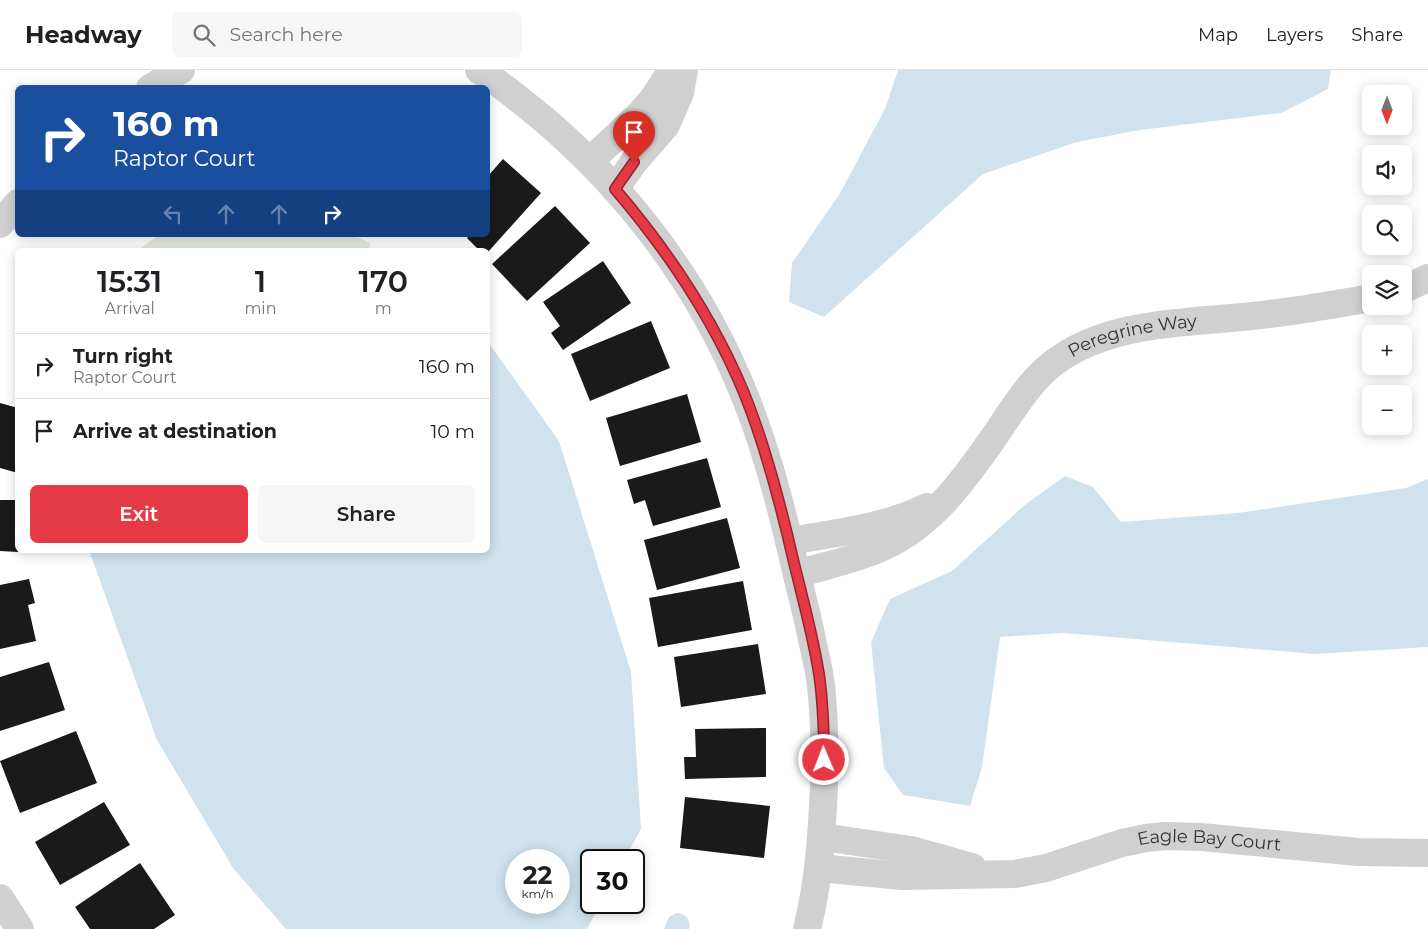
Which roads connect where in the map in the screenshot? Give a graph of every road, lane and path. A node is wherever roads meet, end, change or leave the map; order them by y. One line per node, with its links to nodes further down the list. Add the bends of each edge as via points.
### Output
1 (181, 70): 5 (street)
2 (479, 70): 6 (street, via 530,108)
3 (672, 70): 6 (street, via 640,114)
4 (684, 70): 7 (street, via 680,93 666,125)
5 (155, 85)
6 (590, 161): 7 (street)
7 (615, 189): 14 (street, via 672,261 721,344 744,392 761,441)
8 (15, 206): 9 (street)
9 (0, 224)
10 (1428, 278): 11 (street)
11 (1412, 285)
12 (1362, 299): 13 (street, Peregrine Way, via 1130,330 1080,347 1044,370 1030,385)
13 (957, 487): 14 (street, Peregrine Way, via 926,508 904,517); 15 (street, Peregrine Way, via 924,522 903,537 882,548)
14 (789, 541): 15 (street)
15 (797, 574): 16 (street, via 819,674 824,760)
16 (822, 838): 18 (street); 19 (street, Eagle Bay Court, via 911,850)
17 (1428, 852): 19 (street, Eagle Bay Court, via 1358,852 1165,836 1122,843 1032,872)
18 (818, 868): 19 (street, Eagle Bay Court, via 902,876); 22 (street)
19 (997, 874)
20 (0, 898): 21 (street)
21 (20, 929)
22 (808, 929)

